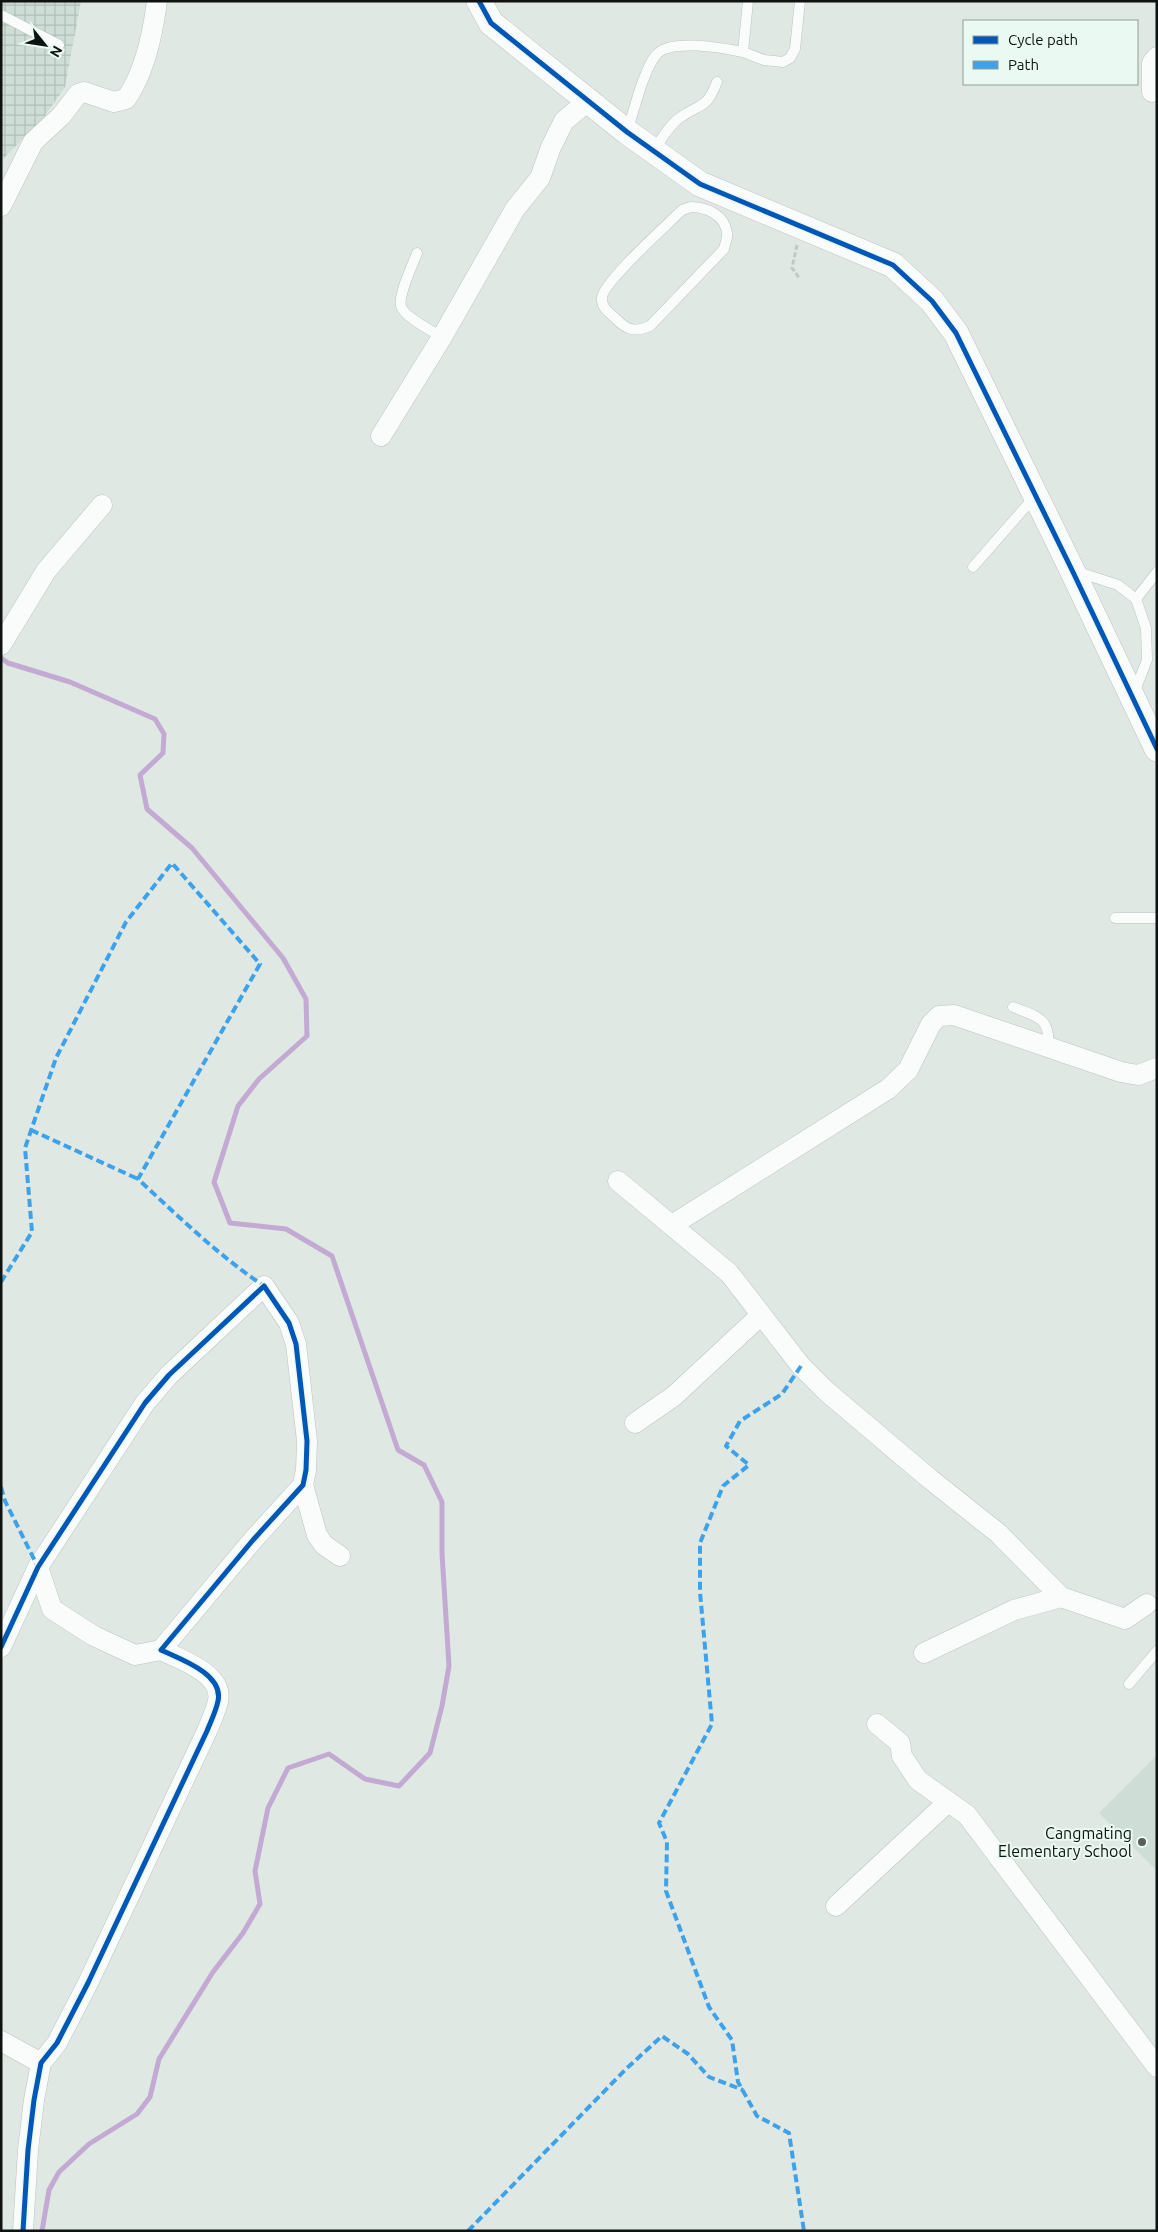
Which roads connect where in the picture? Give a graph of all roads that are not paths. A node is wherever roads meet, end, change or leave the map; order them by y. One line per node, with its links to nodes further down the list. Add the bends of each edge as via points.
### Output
1 (157, 1): 14 (street, via 153,32 126,99 114,102 84,92 78,94 30,146)
2 (479, 1): 11 (street, via 490,23)
3 (748, 1): 7 (lane)
4 (800, 1): 7 (lane, via 795,48 790,58 783,62 764,60)
5 (1, 15): 6 (lane)
6 (59, 45)
7 (743, 52): 12 (lane, via 672,46 657,53 649,67)
8 (1157, 57): 10 (street, via 1152,63)
9 (717, 82): 13 (lane, via 711,99 678,118)
10 (1152, 92)
11 (588, 101): 12 (street); 17 (street, via 564,121 540,178 515,209)
12 (628, 132): 13 (street)
13 (654, 151): 15 (street, via 700,184)
14 (1, 206)
15 (727, 209): 15 (lane, via 724,249 650,326 637,332 626,328 603,306 601,296 612,280 682,210 691,207); 19 (street, via 802,228 893,265 932,301 956,333)
16 (417, 253): 17 (lane, via 401,297 401,306 407,314)
17 (442, 337): 18 (street)
18 (381, 436)
19 (1035, 495): 21 (lane); 22 (street)
20 (102, 504): 25 (street, via 46,571)
21 (973, 567)
22 (1072, 570): 24 (lane, via 1118,585); 26 (street)
23 (1157, 572): 24 (lane)
24 (1136, 599): 26 (lane, via 1146,628 1147,660)
25 (1, 645)
26 (1132, 698): 27 (street)
27 (1157, 749)
28 (1115, 918): 29 (lane)
29 (1157, 918)
30 (1012, 1006): 31 (lane, via 1043,1020 1048,1028)
31 (1048, 1048): 32 (street, via 1120,1072 1138,1074); 34 (street, via 954,1014 939,1016 931,1024 908,1070 888,1089)
32 (1157, 1068)
33 (618, 1181): 34 (street)
34 (672, 1225): 35 (street, via 729,1273)
35 (761, 1315): 36 (street, via 674,1396); 40 (street, via 801,1366 826,1391 998,1533)
36 (635, 1423)
37 (302, 1486): 38 (street, via 318,1535 324,1545); 39 (street, via 307,1441 296,1344 289,1324 264,1286 169,1375 145,1403); 43 (street, via 252,1540)
38 (340, 1556)
39 (38, 1567): 42 (street); 43 (street, via 52,1609 135,1655)
40 (1061, 1597): 41 (street, via 1125,1619); 45 (street, via 1014,1610)
41 (1153, 1604)
42 (1, 1647)
43 (161, 1650): 51 (street, via 203,1671 216,1685 219,1700 208,1731 88,1983 57,2043)
44 (1157, 1651): 46 (lane)
45 (924, 1653)
46 (1129, 1684)
47 (877, 1724): 48 (street, via 900,1743 902,1756 918,1780)
48 (948, 1802): 49 (street); 52 (street, via 967,1815)
49 (836, 1906)
50 (1, 2041): 51 (street)
51 (41, 2063): 53 (street, via 30,2134)
52 (1157, 2067)
53 (23, 2231)

